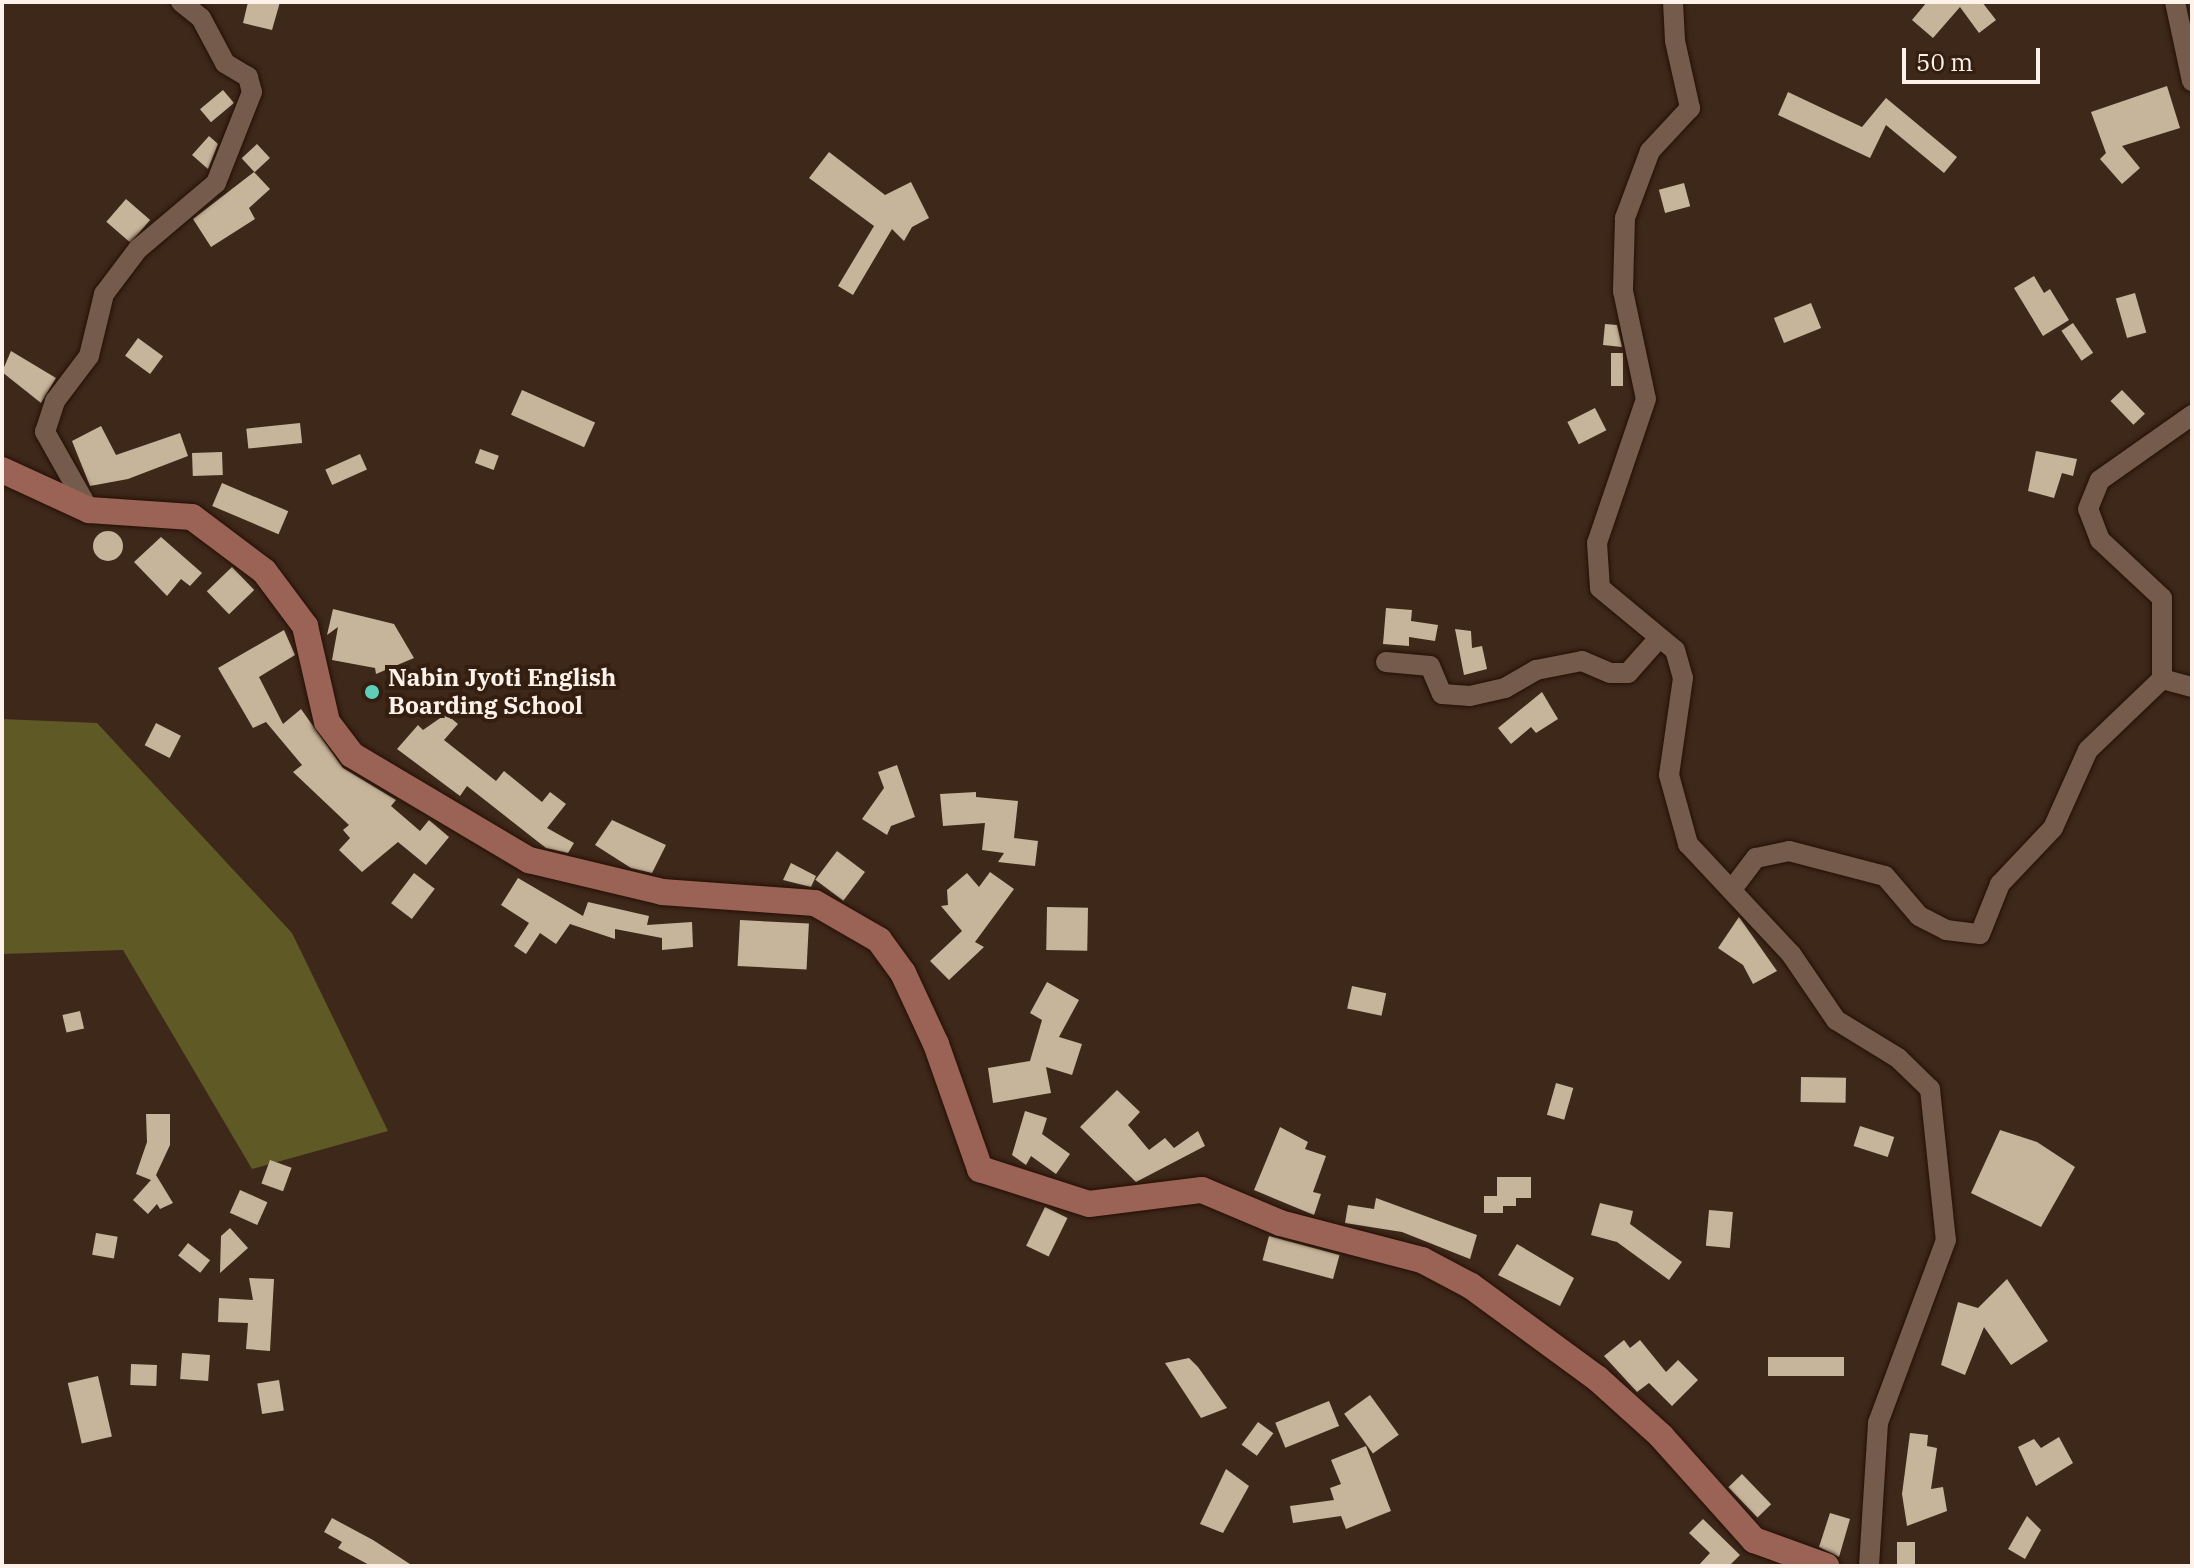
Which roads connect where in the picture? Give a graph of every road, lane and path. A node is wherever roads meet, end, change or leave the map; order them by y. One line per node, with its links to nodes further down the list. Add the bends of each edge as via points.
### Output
1 (181, 2): 7 (street, via 201,18 225,63 248,77 252,92 216,183 138,249 104,294 89,356 55,401 45,432)
2 (1673, 2): 8 (street, via 1675,41 1690,108 1650,151 1625,218 1623,291 1646,399 1597,543 1600,588)
3 (2175, 2): 4 (street)
4 (2192, 81)
5 (2192, 415): 10 (street, via 2100,480 2088,509 2100,540 2162,598)
6 (2, 470): 7 (main road)
7 (89, 510): 13 (main road, via 192,517 264,571 305,626 327,722 352,755 529,860 662,892 815,903 879,940 903,973 936,1044 980,1169 1089,1204 1202,1190 1280,1223 1422,1260 1471,1286 1598,1379 1661,1436 1754,1540)
8 (1659, 638): 9 (street, via 1628,673 1582,661 1536,670 1505,688 1470,696 1442,694 1430,666); 12 (street, via 1675,650 1683,678 1669,775 1688,844)
9 (1386, 662)
10 (2162, 679): 11 (street); 12 (street, via 2088,750 2053,828 2000,884 1980,934 1946,930 1919,916 1885,876 1789,851 1756,858)
11 (2192, 687)
12 (1733, 888): 14 (street, via 1791,954 1836,1020 1898,1058 1930,1089 1946,1240 1878,1423)
13 (1826, 1566)
14 (1869, 1566)

